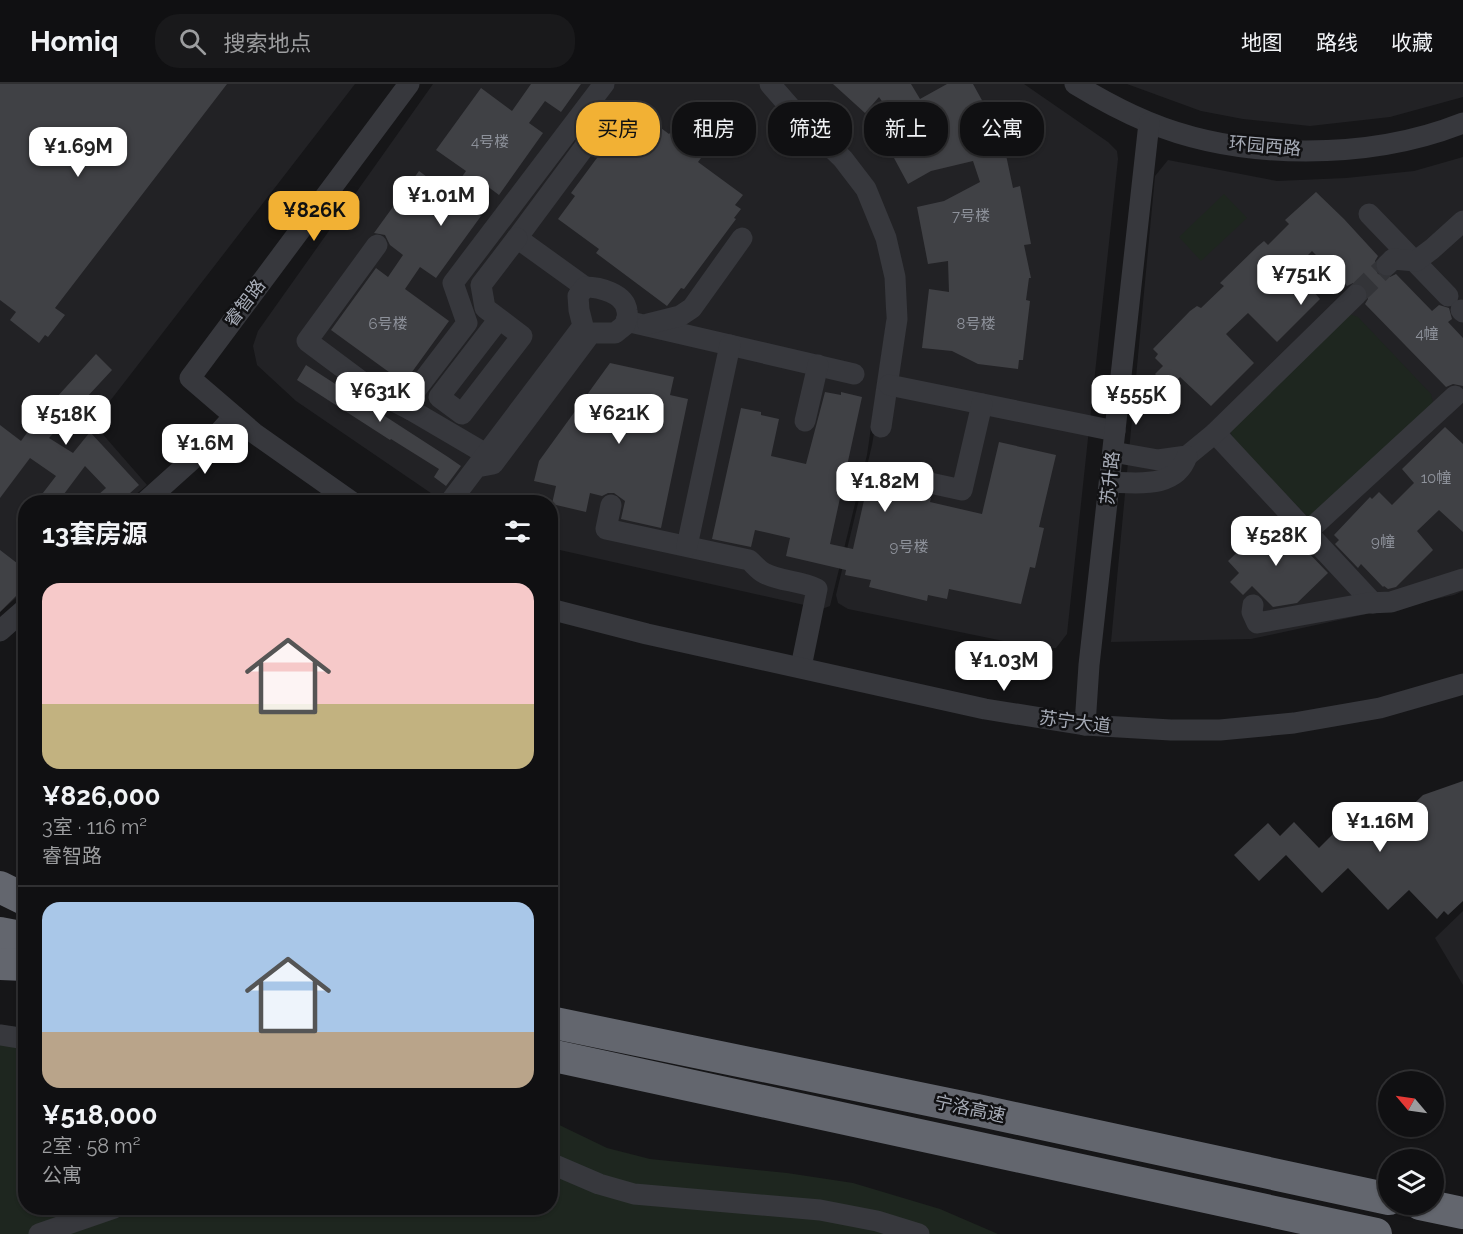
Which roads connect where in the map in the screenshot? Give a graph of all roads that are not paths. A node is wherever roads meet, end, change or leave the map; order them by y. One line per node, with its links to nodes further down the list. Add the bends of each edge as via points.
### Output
1 (409, 84): 27 (street, 睿智路, via 190,378)
2 (604, 84): 26 (street, via 453,283 467,323 410,399)
3 (770, 84): 23 (street, via 843,159 866,189 886,238 895,277 897,319)
4 (1075, 84): 5 (street, 环园西路)
5 (1149, 123): 6 (street, 环园西路, via 1247,147 1340,150 1396,143); 30 (street, 苏升路)
6 (1463, 123)
7 (578, 156): 10 (street)
8 (1370, 214): 13 (street)
9 (1463, 221): 13 (street)
10 (517, 238): 15 (street); 18 (street, via 481,285 485,308)
11 (742, 238): 19 (street, via 692,308 680,316)
12 (377, 244): 26 (street, via 307,341 374,391)
13 (1416, 261): 14 (street, via 1393,259); 17 (street)
14 (1387, 265)
15 (585, 288): 19 (street, via 608,291 623,302); 34 (street, via 578,296 583,326)
16 (1356, 295): 31 (street)
17 (1457, 306)
18 (499, 319)
19 (635, 323): 20 (street); 34 (street, via 615,333 591,333 493,464)
20 (730, 345): 21 (street); 42 (street)
21 (818, 365): 22 (street); 28 (street)
22 (854, 374)
23 (889, 385): 25 (street); 29 (street)
24 (1455, 396): 41 (street)
25 (982, 404): 30 (street); 35 (street, via 962,490)
26 (411, 410): 34 (street)
27 (234, 416): 37 (street); 38 (street)
28 (805, 421)
29 (881, 427)
30 (1115, 431): 32 (street, 苏升路)
31 (1215, 433): 33 (street); 41 (street)
32 (1113, 452): 33 (street, via 1158,460); 36 (street, 苏升路)
33 (1187, 456): 36 (street, via 1173,475 1160,482)
34 (482, 460): 39 (street)
35 (898, 476)
36 (1110, 482): 51 (street, 苏升路)
37 (153, 495)
38 (342, 495)
39 (455, 495)
40 (611, 506): 42 (street, via 606,529)
41 (1307, 532): 44 (street)
42 (687, 546): 49 (street, via 749,560 771,576 817,589)
43 (1463, 579): 44 (street, via 1391,602)
44 (1373, 603): 45 (street, via 1257,623)
45 (1253, 604)
46 (558, 611): 49 (street, 苏宁大道)
47 (18, 615): 48 (street)
48 (0, 631)
49 (801, 667): 51 (street, 苏宁大道, via 985,709)
50 (1463, 684): 51 (street, 苏宁大道, via 1380,708 1294,723 1220,730)
51 (1085, 725)
52 (0, 887): 53 (highway)
53 (18, 896)
54 (0, 906): 55 (highway)
55 (18, 910)
56 (0, 933): 57 (highway)
57 (18, 936)
58 (0, 964): 59 (highway)
59 (18, 965)
60 (558, 1024): 65 (highway, 宁洛高速)
61 (0, 1035): 62 (street)
62 (18, 1038)
63 (558, 1057): 71 (highway, 宁洛高速)
64 (558, 1166): 70 (street, via 634,1194 820,1210)
65 (1378, 1197)
66 (1444, 1209): 67 (highway)
67 (1463, 1213)
68 (94, 1215): 69 (street)
69 (39, 1234)
70 (919, 1234)
71 (1376, 1234)

